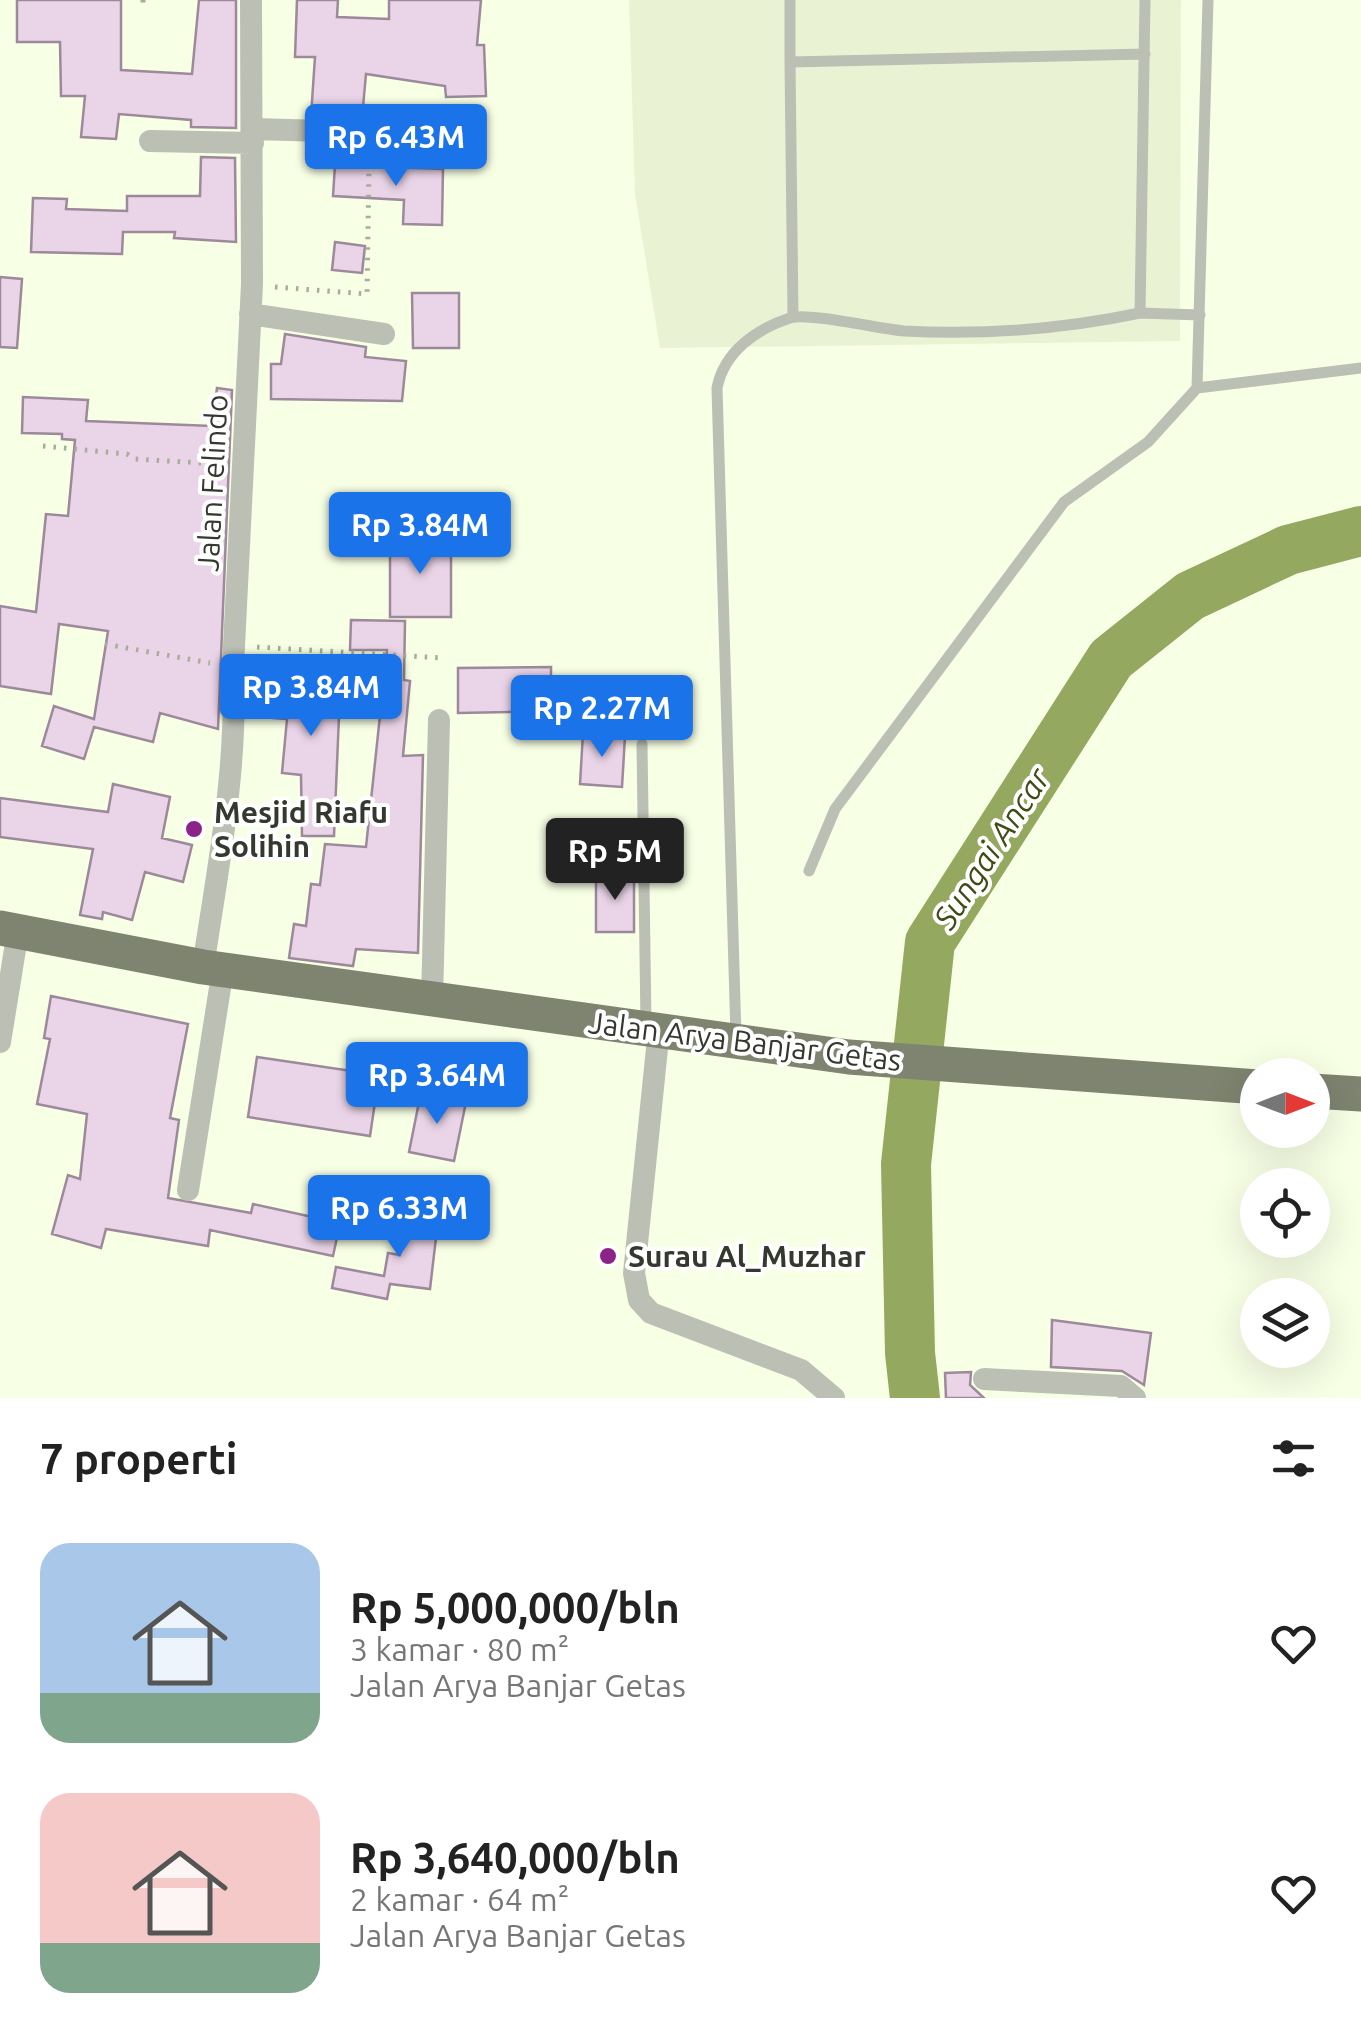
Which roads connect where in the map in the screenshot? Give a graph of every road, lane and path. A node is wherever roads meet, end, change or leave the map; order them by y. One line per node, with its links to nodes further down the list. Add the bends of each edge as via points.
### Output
1 (143, 0): 6 (path)
2 (251, 0): 9 (street, Jalan Felindo)
3 (790, 0): 8 (lane)
4 (1145, 0): 7 (lane)
5 (1208, 0): 15 (lane)
6 (143, 9)
7 (1145, 54): 8 (lane); 13 (lane)
8 (790, 62): 16 (lane)
9 (252, 136): 10 (street, via 360,132); 11 (street); 12 (street, Jalan Felindo)
10 (369, 140): 12 (path, via 369,292)
11 (150, 141)
12 (252, 284): 14 (street, Jalan Felindo)
13 (1140, 313): 15 (lane); 16 (lane, via 1099,324 908,331)
14 (250, 314): 17 (street); 21 (street, Jalan Felindo)
15 (1200, 315): 19 (lane)
16 (793, 316): 32 (lane, via 732,352 718,388)
17 (384, 334)
18 (1361, 368): 19 (lane)
19 (1197, 388): 27 (lane, via 1148,442 1064,502 835,809)
20 (43, 446): 21 (path)
21 (244, 465): 23 (street, Jalan Felindo)
22 (105, 644): 23 (path)
23 (234, 656): 24 (path); 29 (street, Jalan Felindo, via 236,711)
24 (442, 658)
25 (439, 720): 30 (street)
26 (642, 744): 31 (lane)
27 (809, 871)
28 (9, 929): 29 (highway, Jalan Arya Banjar Getas); 33 (street)
29 (213, 968): 30 (highway, Jalan Arya Banjar Getas); 37 (street, Jalan Felindo)
30 (432, 1001): 31 (highway, Jalan Arya Banjar Getas)
31 (652, 1028): 32 (highway, Jalan Arya Banjar Getas); 39 (street, via 634,1259 639,1300 651,1313 801,1370)
32 (736, 1040): 34 (highway, Jalan Arya Banjar Getas, via 988,1070)
33 (0, 1042)
34 (1240, 1086)
35 (1330, 1092): 36 (highway)
36 (1361, 1094)
37 (188, 1190)
38 (984, 1378): 40 (street, via 1121,1386)
39 (834, 1398)
40 (1134, 1398)

